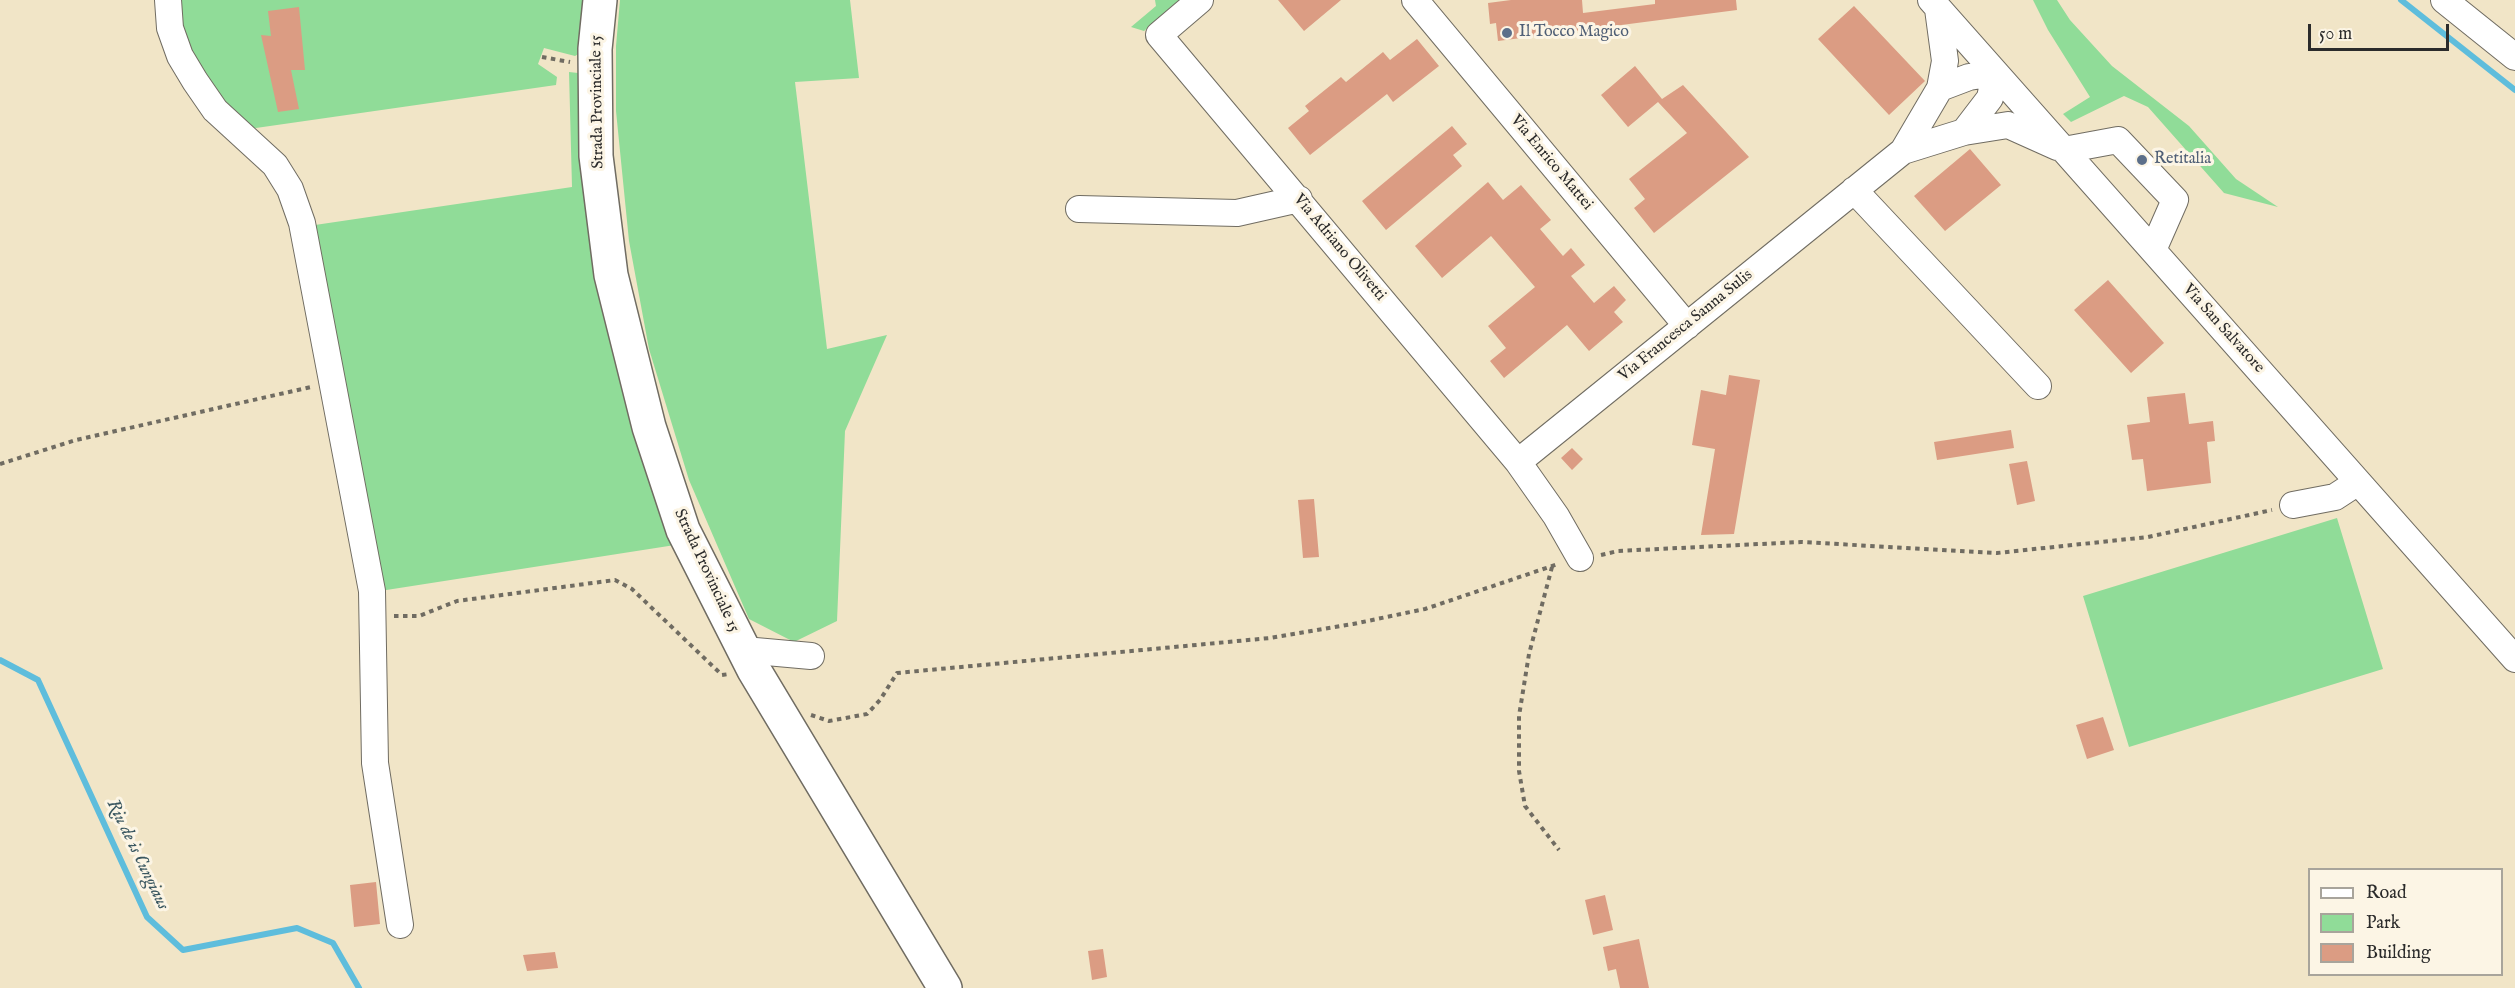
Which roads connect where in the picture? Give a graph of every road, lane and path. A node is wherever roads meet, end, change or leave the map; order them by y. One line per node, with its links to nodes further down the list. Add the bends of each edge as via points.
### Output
1 (168, 0): 18 (street, via 170,28 195,81 215,110 274,165 290,189 302,223)
2 (600, 0): 29 (main road, Strada Provinciale 15, via 595,49 596,156 611,275 649,427 683,530)
3 (1200, 0): 14 (street, Via Adriano Olivetti, via 1159,35)
4 (1415, 0): 17 (street, Via Enrico Mattei)
5 (2445, 0): 7 (street)
6 (1935, 4): 8 (street, Via San Salvatore); 9 (street, Via Francesca Sanna Sulis, via 1945,61)
7 (2515, 57)
8 (1995, 73): 9 (street); 10 (street, via 1990,98); 11 (street, Via San Salvatore)
9 (1940, 88): 12 (street, Via Francesca Sanna Sulis)
10 (1964, 132): 11 (street, Via Francesca Sanna Sulis, via 2008,125); 12 (street, Via Francesca Sanna Sulis)
11 (2064, 150): 16 (street, Via San Salvatore); 16 (street, via 2118,140 2175,200)
12 (1903, 151): 13 (street, Via Francesca Sanna Sulis)
13 (1854, 190): 17 (street, Via Francesca Sanna Sulis); 19 (street)
14 (1299, 199): 15 (street, via 1237,213); 20 (street, Via Adriano Olivetti)
15 (1080, 208)
16 (2153, 250): 22 (street, Via San Salvatore)
17 (1687, 326): 20 (street, Via Francesca Sanna Sulis)
18 (329, 375): 21 (path, via 318,385 76,440); 26 (street, via 372,591)
19 (2038, 386)
20 (1518, 462): 24 (street, Via Adriano Olivetti)
21 (0, 464)
22 (2358, 482): 23 (street, via 2335,497); 28 (street, Via San Salvatore)
23 (2293, 505): 24 (path, via 2148,537 1997,553 1801,542 1618,551)
24 (1580, 558): 25 (path)
25 (1552, 566): 30 (path, via 1425,609 1353,624 1270,638 897,673 867,714 829,721 811,716); 31 (path, via 1521,705 1519,771 1525,806)
26 (372, 616): 29 (path, via 419,616 457,601 615,580 632,589 722,675); 32 (street, via 375,763)
27 (811, 656): 29 (street)
28 (2515, 659)
29 (749, 660): 33 (main road, Strada Provinciale 15)
30 (806, 708)
31 (1558, 850)
32 (400, 925)
33 (945, 988)

